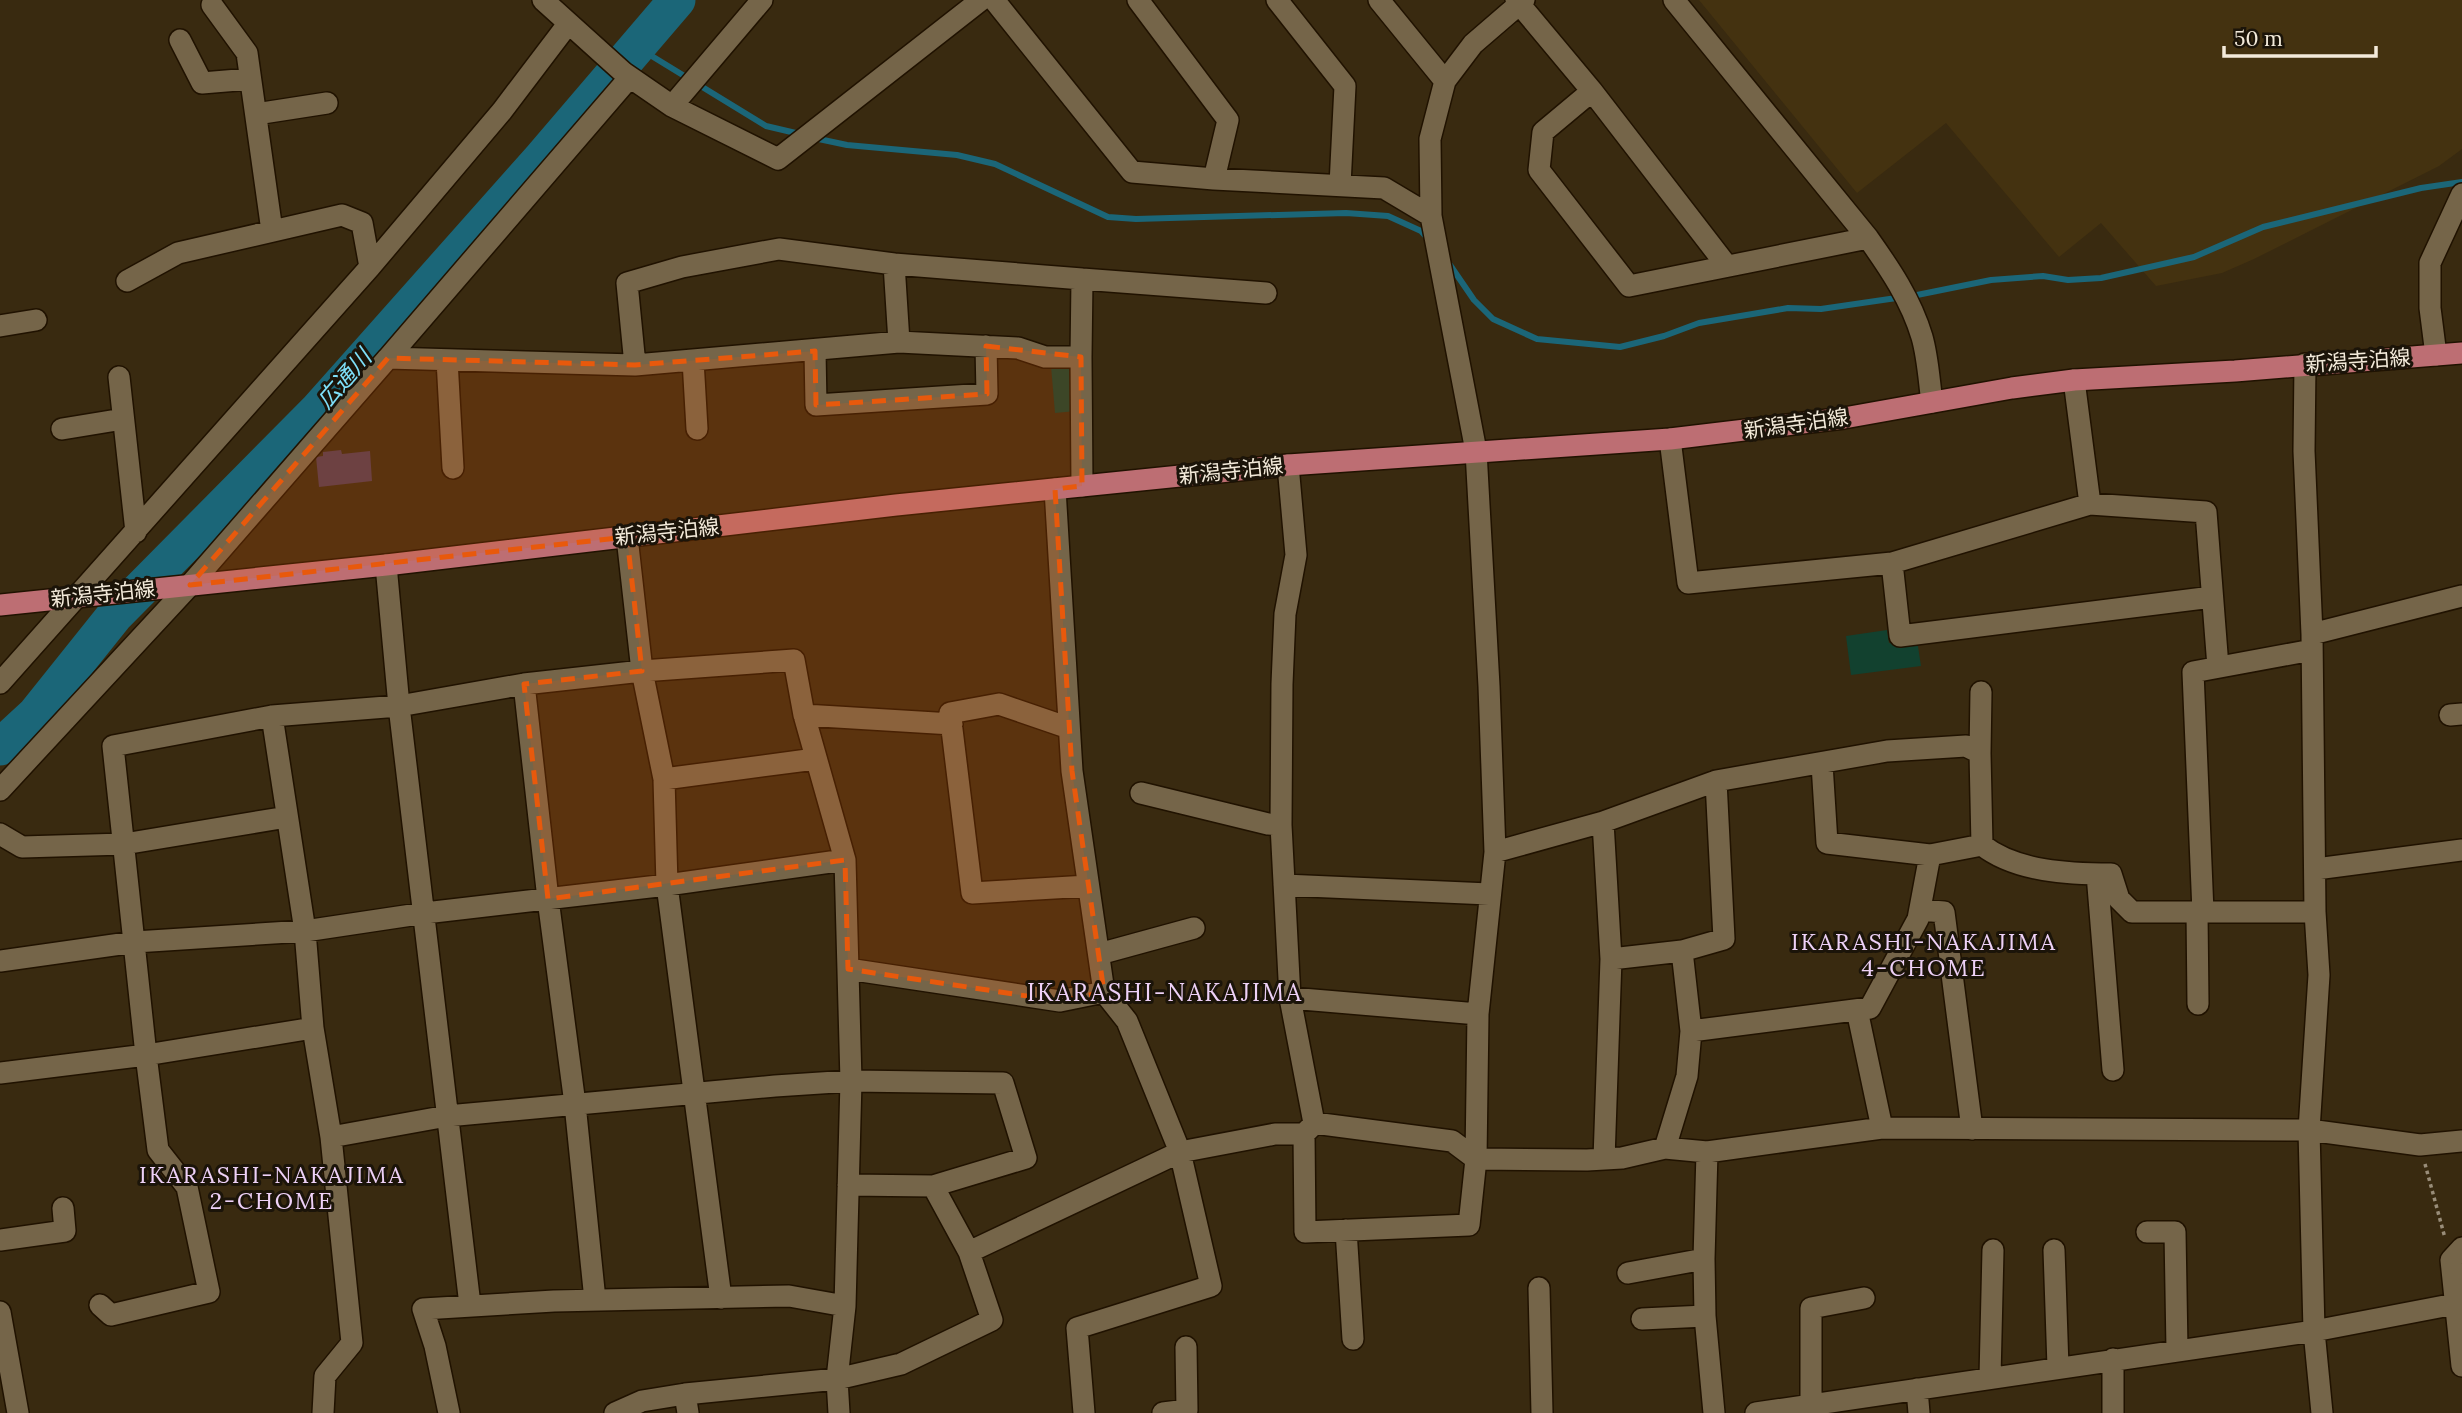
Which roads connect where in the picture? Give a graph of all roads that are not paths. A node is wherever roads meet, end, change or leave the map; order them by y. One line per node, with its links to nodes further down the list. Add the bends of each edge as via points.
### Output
1 (544, 0): 11 (street)
2 (762, 0): 18 (street)
3 (981, 0): 18 (street, via 778,159)
4 (993, 0): 20 (street, via 1132,172)
5 (1138, 0): 20 (street, via 1228,120)
6 (1277, 0): 21 (street, via 1345,86)
7 (1379, 0): 15 (street)
8 (1674, 0): 25 (street)
9 (1519, 1): 15 (street, via 1473,44); 16 (street)
10 (212, 5): 14 (street, via 247,54)
11 (572, 27): 13 (street); 28 (street)
12 (180, 40): 14 (street, via 202,83)
13 (627, 75): 18 (street); 40 (street)
14 (250, 79): 19 (street)
15 (1445, 81): 23 (street, via 1430,139)
16 (1592, 91): 27 (street); 27 (street, via 1543,132 1539,170 1547,181 1629,286)
17 (327, 103): 19 (street)
18 (672, 106)
19 (256, 114): 24 (street)
20 (1214, 179): 21 (street)
21 (1340, 185): 23 (street, via 1384,188)
22 (2462, 194): 38 (street, via 2430,263)
23 (1432, 216): 52 (street)
24 (272, 231): 28 (street, via 342,215 362,223); 30 (street, via 178,253)
25 (1868, 238): 27 (street); 47 (street, via 1912,309 1923,340)
26 (894, 264): 29 (street); 34 (street); 44 (street, via 779,249 682,267 627,283)
27 (1727, 266)
28 (370, 267): 58 (street)
29 (1082, 279): 31 (street); 39 (street)
30 (127, 281)
31 (1266, 293)
32 (36, 320): 33 (street)
33 (0, 326)
34 (899, 342): 35 (street); 36 (street)
35 (986, 346): 36 (street, via 986,394 816,405); 39 (street, via 1018,348 1045,357)
36 (815, 351): 42 (street)
37 (2462, 353): 38 (main road, 新潟寺泊線)
38 (2436, 355): 43 (main road, 新潟寺泊線)
39 (1081, 357): 55 (street)
40 (388, 358): 41 (street); 62 (street)
41 (447, 360): 44 (street); 54 (street)
42 (693, 360): 44 (street); 50 (street)
43 (2305, 364): 46 (main road, 新潟寺泊線); 67 (street)
44 (635, 365)
45 (119, 377): 48 (street)
46 (2074, 380): 47 (main road, 新潟寺泊線); 57 (street)
47 (1932, 402): 51 (main road, 新潟寺泊線, via 1844,418)
48 (123, 419): 49 (street); 58 (street)
49 (62, 429)
50 (697, 429)
51 (1670, 439): 52 (main road, 新潟寺泊線); 60 (street, via 1688,583)
52 (1476, 451): 53 (main road, 新潟寺泊線); 92 (street)
53 (1288, 465): 55 (main road, 新潟寺泊線); 87 (street, via 1296,555 1285,614)
54 (453, 468)
55 (1082, 486): 56 (main road, 新潟寺泊線)
56 (1055, 489): 59 (main road, 新潟寺泊線); 77 (street)
57 (2090, 504): 60 (street); 65 (street, via 2206,512)
58 (136, 531): 63 (street)
59 (627, 537): 61 (main road, 新潟寺泊線); 69 (street)
60 (1892, 563): 65 (street, via 1900,636)
61 (386, 565): 62 (main road, 新潟寺泊線); 73 (street)
62 (184, 586): 63 (main road, 新潟寺泊線); 83 (street)
63 (85, 596): 66 (main road, 新潟寺泊線); 70 (street)
64 (2462, 596): 67 (street)
65 (2212, 597): 68 (street)
66 (0, 605)
67 (2312, 642): 68 (street); 95 (street)
68 (2218, 667): 103 (street, via 2193,672)
69 (642, 671): 71 (street); 74 (street, via 794,660); 81 (street)
70 (0, 683)
71 (524, 684): 73 (street); 101 (street)
72 (1981, 692): 78 (street)
73 (399, 706): 75 (street); 105 (street)
74 (804, 715): 76 (street); 79 (street)
75 (272, 716): 85 (street); 89 (street, via 113,746)
76 (952, 724): 77 (street, via 950,713 999,705); 99 (street, via 972,893)
77 (1069, 728): 99 (street)
78 (1980, 753): 80 (street, via 1966,746 1887,751); 90 (street)
79 (815, 759): 81 (street); 94 (street)
80 (1822, 764): 82 (street); 93 (street, via 1827,843)
81 (664, 779): 97 (street)
82 (1716, 781): 86 (street); 109 (street, via 1724,939)
83 (0, 790)
84 (1141, 793): 87 (street)
85 (287, 817): 89 (street); 107 (street)
86 (1603, 822): 92 (street); 111 (street)
87 (1281, 825): 98 (street)
88 (0, 834): 89 (street, via 22,848)
89 (124, 844): 108 (street)
90 (1982, 845): 93 (street); 96 (street, via 1994,855 2024,865)
91 (2462, 850): 95 (street)
92 (1495, 852): 100 (street)
93 (1930, 855): 102 (street)
94 (845, 860): 97 (street); 113 (street)
95 (2316, 869): 104 (street)
96 (2097, 874): 103 (street, via 2111,874 2119,899 2132,912); 122 (street)
97 (667, 885): 101 (street); 125 (street)
98 (1284, 885): 100 (street); 115 (street)
99 (1088, 886): 110 (street)
100 (1489, 894): 118 (street)
101 (548, 899): 105 (street); 126 (street)
102 (1920, 910): 117 (street, via 1870,1007); 130 (street, via 1944,912)
103 (2200, 912): 104 (street); 116 (street)
104 (2315, 912): 131 (street, via 2319,975)
105 (425, 914): 107 (street); 127 (street)
106 (1194, 928): 110 (street)
107 (305, 930): 108 (street); 119 (street)
108 (135, 942): 112 (street); 121 (street)
109 (1682, 951): 111 (street); 120 (street)
110 (1099, 954): 114 (street)
111 (1611, 959): 138 (street)
112 (0, 961)
113 (848, 969): 114 (street, via 1060,1001); 124 (street)
114 (1104, 992): 135 (street, via 1128,1021)
115 (1290, 998): 118 (street); 129 (street)
116 (2198, 1004)
117 (1857, 1010): 120 (street); 128 (street)
118 (1478, 1013): 137 (street)
119 (313, 1028): 121 (street); 132 (street)
120 (1691, 1031): 134 (street, via 1687,1076)
121 (146, 1055): 123 (street); 155 (street, via 158,1150 187,1187 209,1292 111,1315)
122 (2113, 1070)
123 (0, 1073)
124 (850, 1081): 125 (street); 139 (street); 140 (street, via 1003,1083 1026,1158)
125 (694, 1093): 126 (street); 152 (street)
126 (575, 1104): 127 (street); 154 (street)
127 (447, 1116): 132 (street); 156 (street)
128 (1882, 1128): 130 (street); 136 (street)
129 (1309, 1129): 135 (street); 137 (street, via 1452,1141); 142 (street, via 1305,1232)
130 (1972, 1129): 131 (street)
131 (2309, 1130): 133 (street, via 2420,1145); 162 (street)
132 (331, 1137): 175 (street, via 352,1343 325,1376)
133 (2462, 1141)
134 (1665, 1148): 136 (street); 138 (street)
135 (1180, 1152): 147 (street); 179 (street, via 1211,1286 1077,1328)
136 (1707, 1152): 149 (street)
137 (1476, 1159): 138 (street); 142 (street, via 1469,1225)
138 (1604, 1159)
139 (848, 1185): 140 (street); 157 (street)
140 (933, 1186): 147 (street)
141 (63, 1208): 144 (street, via 68,1240)
142 (1346, 1230): 163 (street)
143 (2147, 1231): 165 (street, via 2175,1232)
144 (0, 1240)
145 (1993, 1250): 169 (street)
146 (2054, 1250): 168 (street)
147 (969, 1252): 170 (street, via 992,1320 901,1364)
148 (2457, 1254): 158 (street)
149 (1704, 1259): 150 (street); 160 (street)
150 (1628, 1273)
151 (1539, 1288): 181 (street)
152 (721, 1298): 154 (street); 157 (street, via 789,1296)
153 (1864, 1298): 173 (street, via 1811,1308)
154 (595, 1300): 156 (street)
155 (100, 1305)
156 (470, 1305): 176 (street, via 423,1309)
157 (845, 1306): 170 (street)
158 (2459, 1306): 162 (street); 167 (street)
159 (0, 1312): 174 (street)
160 (1705, 1316): 161 (street); 182 (street)
161 (1642, 1319)
162 (2314, 1331): 165 (street); 186 (street)
163 (1353, 1339)
164 (1186, 1347): 180 (street, via 1187,1410)
165 (2177, 1349): 166 (street)
166 (2113, 1359): 168 (street); 185 (street)
167 (2462, 1366)
168 (2058, 1367): 169 (street)
169 (1990, 1377): 171 (street)
170 (837, 1380): 172 (street); 178 (street)
171 (1917, 1389): 173 (street); 184 (street)
172 (686, 1403): 177 (street, via 642,1401)
173 (1811, 1405): 183 (street)
174 (18, 1413)
175 (323, 1413)
176 (449, 1413)
177 (615, 1413)
178 (839, 1413)
179 (1084, 1413)
180 (1163, 1413)
181 (1542, 1413)
182 (1714, 1413)
183 (1756, 1413)
184 (1919, 1413)
185 (2113, 1413)
186 (2322, 1413)

